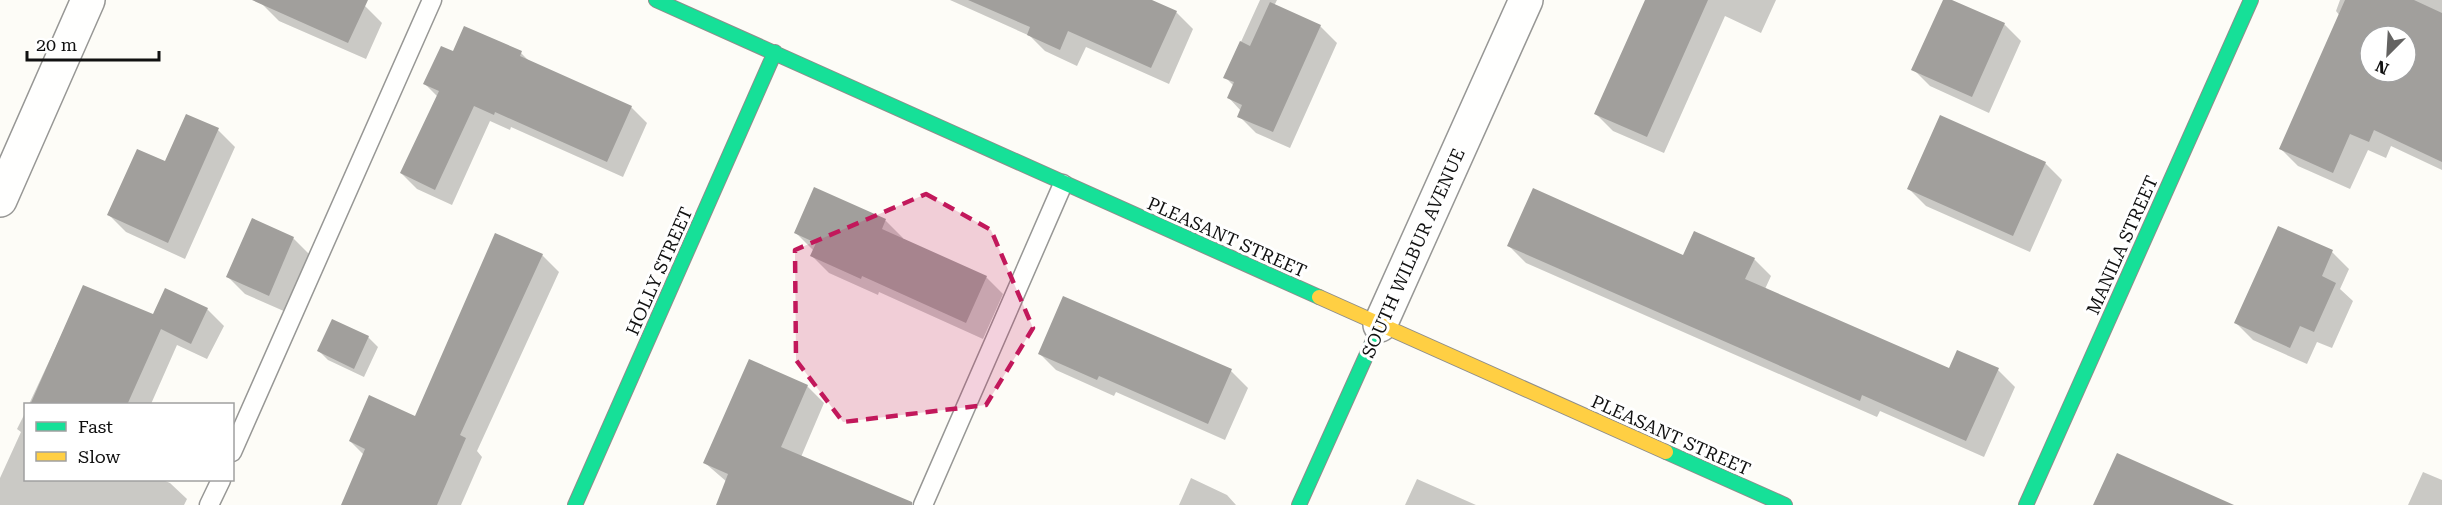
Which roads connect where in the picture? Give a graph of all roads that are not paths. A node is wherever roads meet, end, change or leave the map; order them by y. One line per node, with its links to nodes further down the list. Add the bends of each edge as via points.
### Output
1 (88, 0): 8 (street)
2 (432, 0): 10 (lane)
3 (656, 0): 6 (main road, PLEASANT STREET)
4 (1526, 0): 9 (street, SOUTH WILBUR AVENUE)
5 (2251, 0): 17 (main road, MANILA STREET)
6 (775, 52): 7 (main road, PLEASANT STREET); 13 (main road, HOLLY STREET)
7 (1063, 184): 9 (main road, PLEASANT STREET); 14 (lane)
8 (0, 200)
9 (1380, 325): 15 (main road, SOUTH WILBUR AVENUE); 16 (main road, PLEASANT STREET)
10 (234, 447)
11 (220, 481): 12 (lane)
12 (209, 505)
13 (575, 505)
14 (923, 505)
15 (1299, 505)
16 (1785, 505)
17 (2026, 505)

